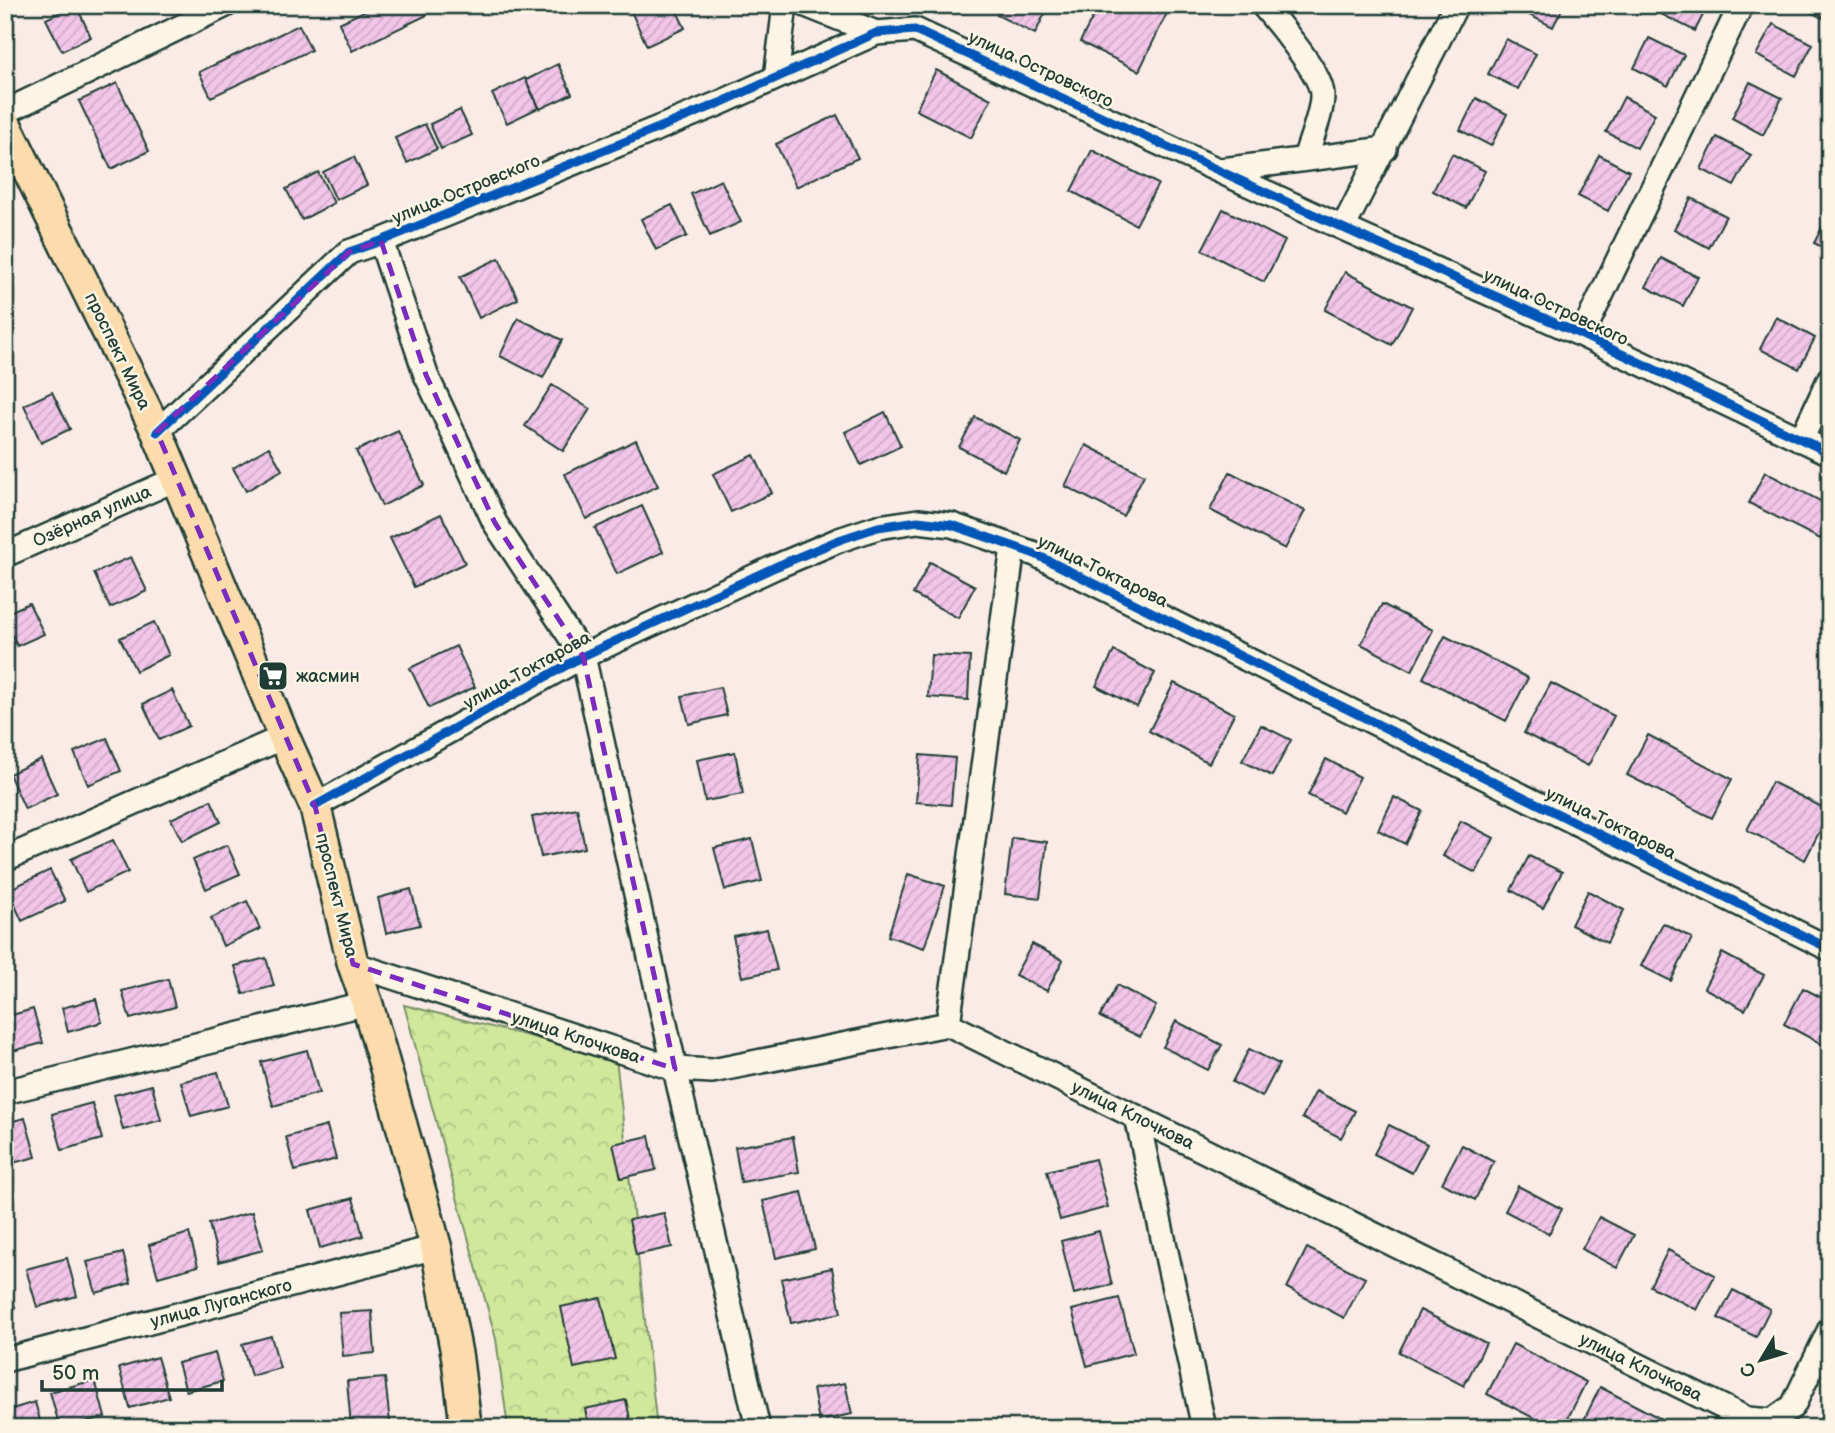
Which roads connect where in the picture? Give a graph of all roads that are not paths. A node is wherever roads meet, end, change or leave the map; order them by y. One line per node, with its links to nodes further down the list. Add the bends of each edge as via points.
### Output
1 (226, 5): 9 (street)
2 (785, 5): 8 (street)
3 (806, 5): 7 (street)
4 (1264, 5): 12 (street, via 1321,85 1322,98)
5 (1456, 5): 11 (street)
6 (1741, 5): 16 (street)
7 (876, 33): 8 (street, улица Островского); 13 (street, улица Островского, via 915,30)
8 (776, 78): 15 (street, улица Островского)
9 (5, 112)
10 (5, 123): 18 (main road, проспект Мира)
11 (1385, 149): 12 (street); 14 (street)
12 (1305, 159): 13 (street)
13 (1220, 171): 14 (street, улица Островского)
14 (1343, 228): 16 (street, улица Островского)
15 (381, 241): 18 (street, улица Островского, via 349,251); 24 (street, via 426,375 495,523)
16 (1582, 335): 19 (street, улица Островского)
17 (1830, 378): 19 (street)
18 (157, 432): 21 (main road, проспект Мира)
19 (1801, 440): 20 (street, улица Островского)
20 (1830, 453)
21 (178, 478): 23 (street, Озёрная улица); 25 (main road, проспект Мира)
22 (1013, 547): 24 (street, улица Токтарова, via 952,525 918,521 878,527 775,567); 28 (street, улица Токтарова); 31 (street)
23 (5, 555)
24 (583, 656): 26 (street, улица Токтарова); 32 (street)
25 (284, 737): 26 (main road, проспект Мира); 27 (street)
26 (315, 806): 29 (main road, проспект Мира)
27 (5, 859)
28 (1830, 949)
29 (354, 964): 30 (main road, проспект Мира); 32 (street, улица Клочкова)
30 (367, 1003): 33 (street); 35 (main road, проспект Мира)
31 (948, 1024): 32 (street, улица Клочкова, via 712,1071); 34 (street, улица Клочкова)
32 (675, 1069): 39 (street)
33 (5, 1092)
34 (1137, 1117): 36 (street, улица Клочкова, via 1746,1419 1772,1421 1793,1406); 40 (street)
35 (436, 1247): 37 (street, улица Луганского); 38 (main road, проспект Мира)
36 (1830, 1329)
37 (5, 1360)
38 (466, 1428)
39 (758, 1428)
40 (1204, 1428)

